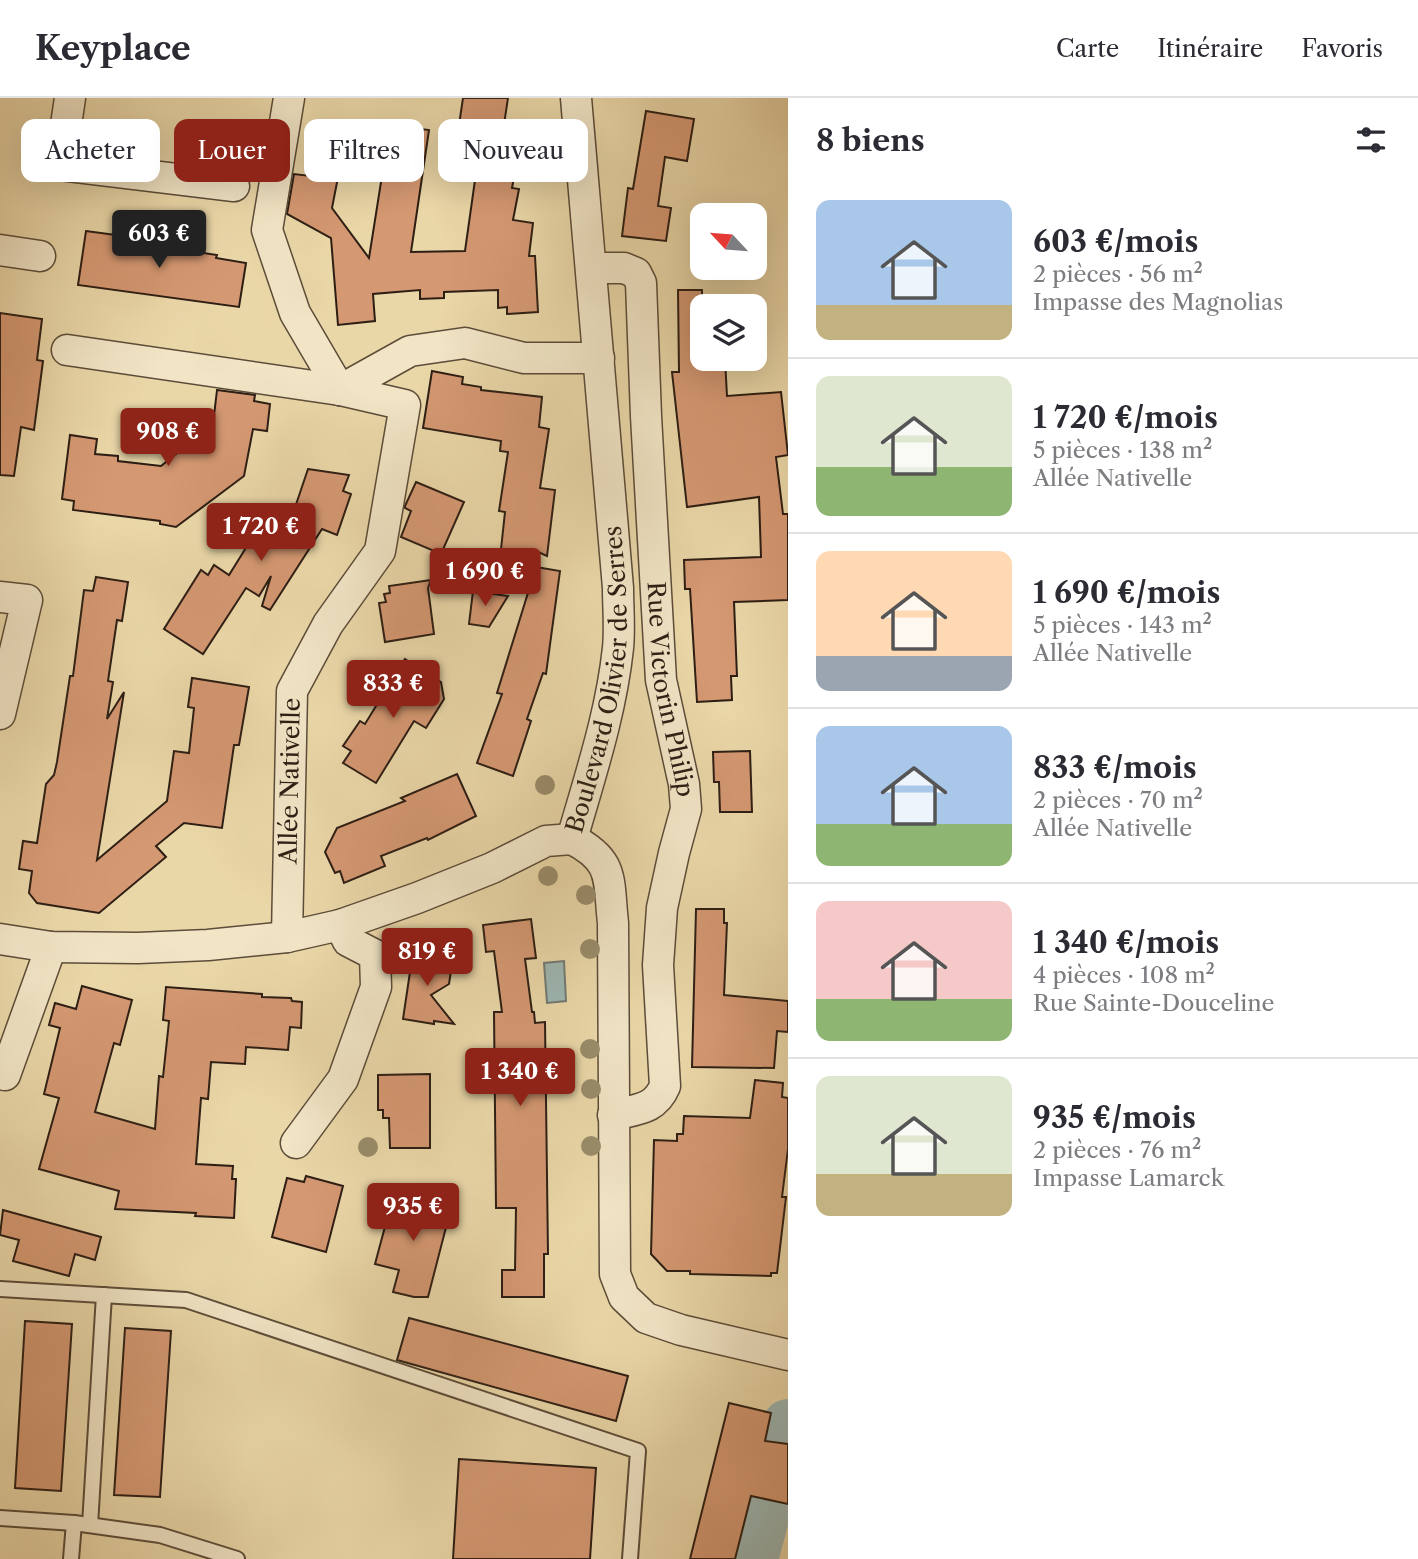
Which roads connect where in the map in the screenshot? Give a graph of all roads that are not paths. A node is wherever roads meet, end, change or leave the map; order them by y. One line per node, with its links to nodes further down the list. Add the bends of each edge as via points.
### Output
1 (70, 98): 4 (street, via 60,165)
2 (289, 98): 10 (street, via 267,230 295,313)
3 (576, 98): 7 (street, Boulevard Olivier de Serres)
4 (234, 186)
5 (0, 250): 6 (street)
6 (40, 256)
7 (592, 268): 9 (street, Boulevard Olivier de Serres); 19 (street, Rue Victorin Philip, via 624,268 636,273 641,283 661,680 686,809 662,908 658,965 665,1086 660,1098 648,1107)
8 (67, 350): 10 (street)
9 (599, 358): 10 (street, via 524,358 465,343 410,351); 13 (street, Boulevard Olivier de Serres, via 619,645 600,744)
10 (340, 390): 15 (street, Allée Nativelle, via 405,405 380,551 328,624 292,691)
11 (0, 597): 12 (street, via 27,600)
12 (0, 714)
13 (572, 839): 14 (street, Boulevard Olivier de Serres, via 546,841 492,868); 19 (street, via 591,849 606,867 613,923)
14 (340, 925): 15 (street, Boulevard Olivier de Serres); 20 (street, via 348,941 375,955 376,987 343,1079)
15 (287, 937): 17 (street, Boulevard Olivier de Serres, via 138,948)
16 (0, 939): 17 (street, Boulevard Olivier de Serres)
17 (51, 947): 18 (street, via 5,1074)
18 (0, 1073)
19 (613, 1115): 23 (street, via 615,1274 625,1297 646,1318)
20 (296, 1143)
21 (0, 1289): 22 (lane)
22 (104, 1295): 26 (lane); 29 (lane, via 186,1300 638,1451)
23 (788, 1355)
24 (0, 1518): 25 (lane)
25 (74, 1523): 26 (lane); 27 (lane)
26 (90, 1525): 28 (lane, via 160,1535)
27 (71, 1559)
28 (237, 1559)
29 (630, 1559)

